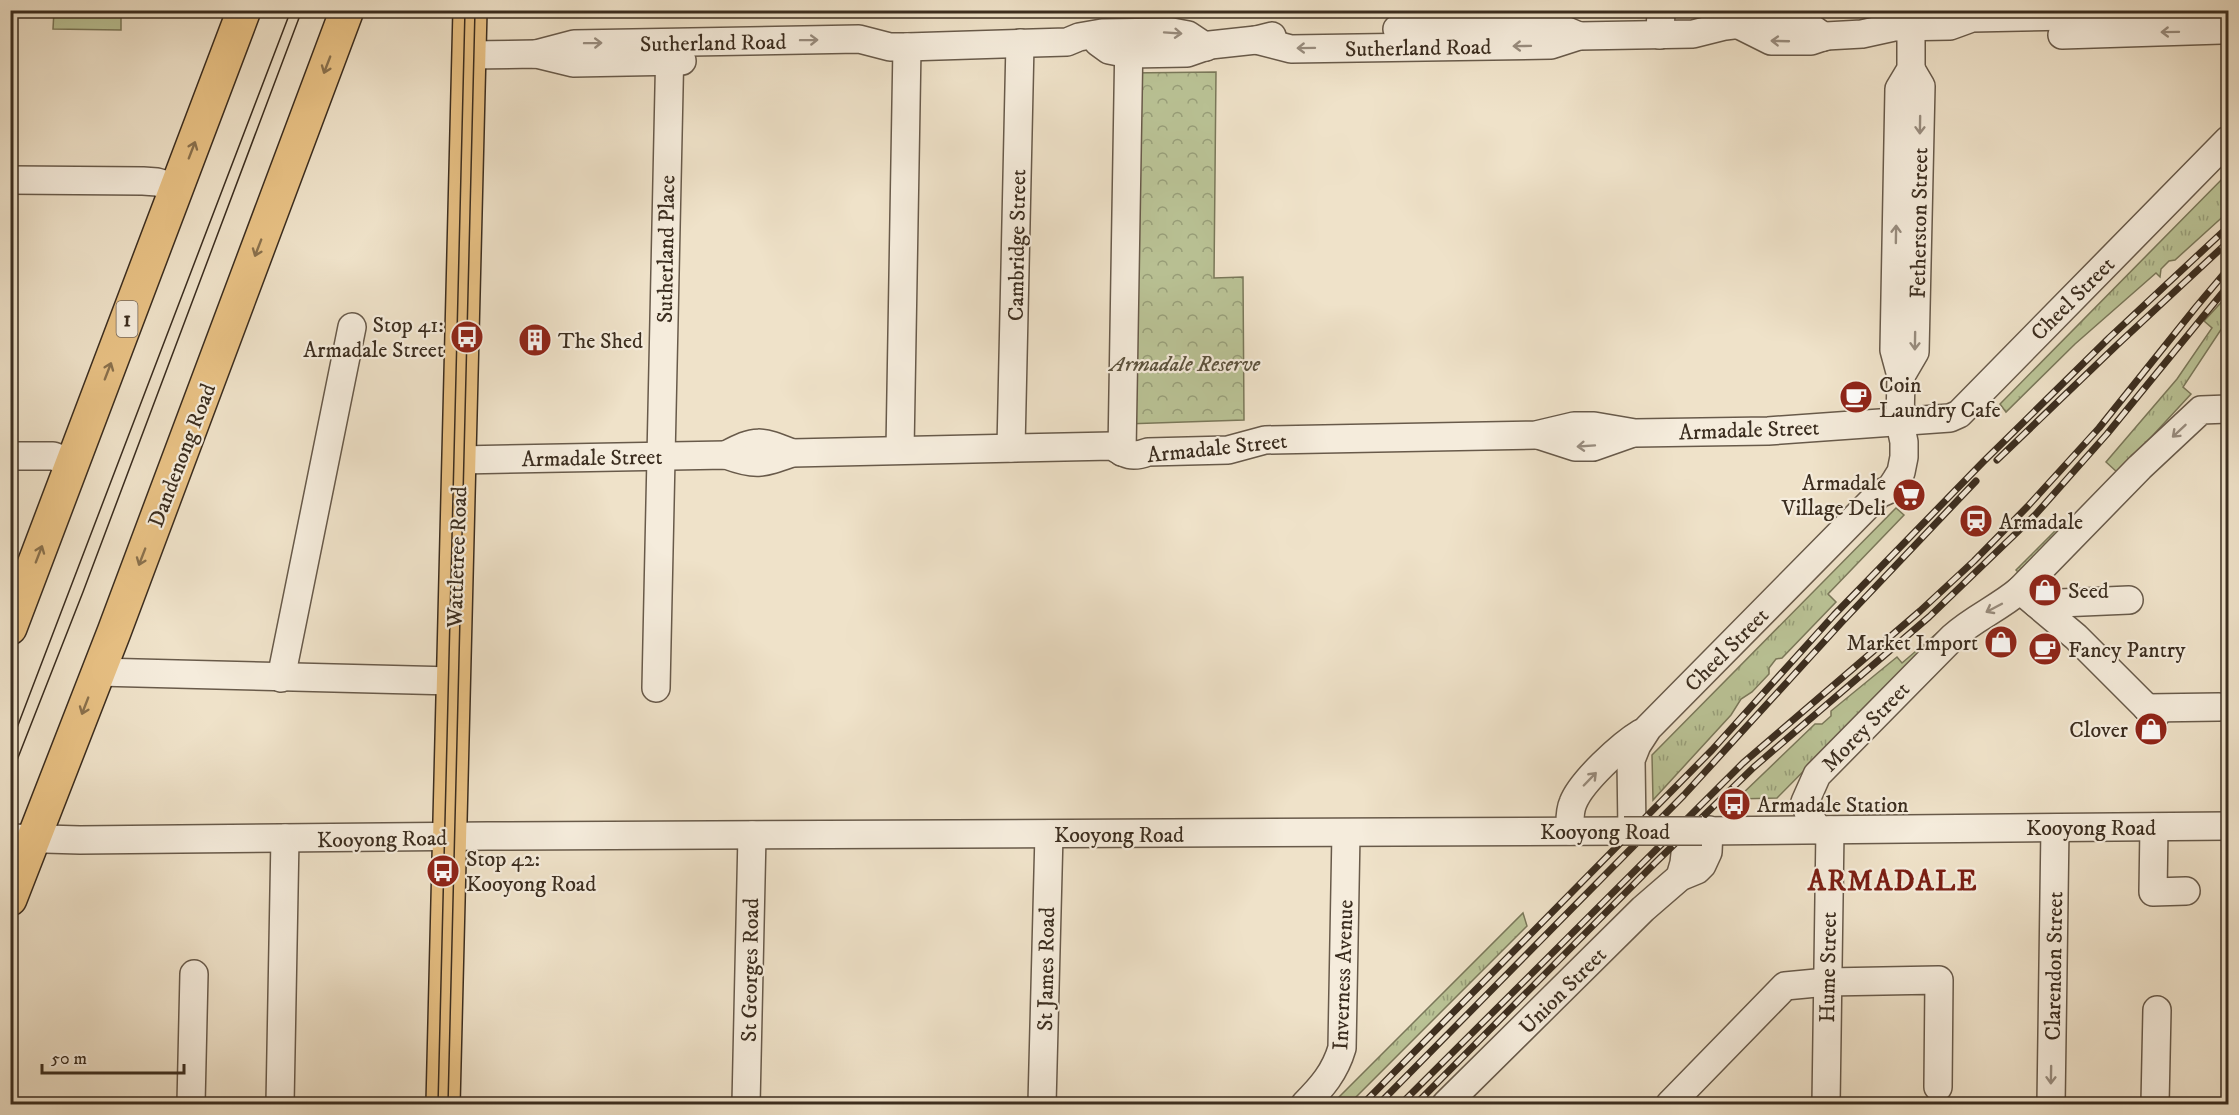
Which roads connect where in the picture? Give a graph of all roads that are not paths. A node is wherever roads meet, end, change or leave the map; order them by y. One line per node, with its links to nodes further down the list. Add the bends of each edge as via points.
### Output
1 (244, 10): 16 (main road, 1, one-way to 1)
2 (347, 10): 30 (main road, Dandenong Road, one-way to 30)
3 (470, 10): 13 (main road, Wattletree Road)
4 (2229, 13): 6 (street, Sutherland Road, via 1972,18)
5 (1661, 23): 7 (street, Sutherland Road, via 1693,34 1739,25 1771,41 1811,41); 10 (street, Sutherland Road, via 1579,36 1551,45 1291,49 1256,40 1187,53)
6 (1950, 26): 7 (street, Sutherland Road); 8 (street, Sutherland Road, one-way to 6, via 1971,36)
7 (1911, 27): 19 (street, Fetherston Street, via 1911,69 1899,89 1908,183 1906,275 1894,351 1901,376)
8 (2229, 29)
9 (1020, 43): 10 (street, Sutherland Road, via 1067,42 1094,35 1109,50); 11 (street, Sutherland Road); 20 (street, Cambridge Street)
10 (1129, 43): 22 (street)
11 (899, 47): 12 (street, Sutherland Road, via 859,39); 21 (street)
12 (670, 52): 13 (street, Sutherland Road, via 574,44 536,54); 23 (street, Sutherland Place)
13 (469, 55): 25 (main road, Wattletree Road)
14 (2229, 140): 19 (street, Cheel Street, via 1959,414)
15 (10, 180): 16 (street, via 143,181)
16 (177, 189): 26 (main road, 1, one-way to 16)
17 (351, 327): 31 (street)
18 (2229, 409): 27 (street, Morey Street, one-way to 27, via 2201,410 2140,467)
19 (1899, 423): 22 (street, Armadale Street, via 1768,431 1635,433 1593,447 1575,447 1536,435 1265,440 1228,450 1141,455); 35 (street, Cheel Street, via 1893,439 1892,467 1879,494)
20 (1011, 448): 21 (street, Armadale Street); 22 (street, Armadale Street, via 1112,446)
21 (900, 450): 23 (street, Armadale Street, via 792,453 765,463 748,463 726,455)
22 (1122, 452)
23 (661, 455): 25 (street, Armadale Street); 33 (street, Sutherland Place)
24 (10, 456): 26 (street, via 53,456)
25 (459, 460): 32 (main road, Wattletree Road)
26 (73, 463): 29 (main road, 1, one-way to 26)
27 (2028, 597): 28 (street); 34 (street, via 2076,637 2151,712); 40 (street, Morey Street, one-way to 40, via 2009,600 1977,617 1953,637 1817,775 1805,802 1809,816)
28 (2129, 600)
29 (10, 628)
30 (98, 672): 31 (street); 48 (main road, Dandenong Road, one-way to 48)
31 (281, 678): 32 (street)
32 (453, 681): 46 (main road, Wattletree Road)
33 (656, 688)
34 (2219, 707)
35 (1648, 728): 38 (street, Cheel Street, via 1631,760); 41 (street, Cheel Street, one-way to 35, via 1571,809 1578,792 1621,747)
36 (2229, 826): 37 (street, Kooyong Road)
37 (2154, 827): 39 (street, Kooyong Road); 49 (street, via 2153,891)
38 (1629, 828): 41 (street, Kooyong Road); 44 (street, Kooyong Road, bridge)
39 (2055, 828): 40 (street, Kooyong Road); 66 (street, Clarendon Street, one-way to 66)
40 (1824, 830): 44 (street, Kooyong Road); 52 (street, Hume Street)
41 (1570, 831): 42 (street, Kooyong Road)
42 (1346, 833): 43 (street, Kooyong Road); 61 (street, Inverness Avenue, via 1342,1048 1324,1085)
43 (1049, 834): 45 (street, Kooyong Road); 60 (street, St James Road)
44 (1696, 834): 62 (street, Union Street, via 1680,877)
45 (752, 836): 46 (street, Kooyong Road); 59 (street, St Georges Road)
46 (449, 837): 47 (street, Kooyong Road); 58 (main road, Wattletree Road)
47 (285, 838): 48 (street, Kooyong Road); 57 (street)
48 (22, 839): 50 (main road, Dandenong Road)
49 (2186, 891)
50 (10, 899)
51 (195, 974): 56 (street)
52 (1827, 982): 54 (street, via 1785,986); 55 (street, via 1939,980); 65 (street, Hume Street)
53 (2157, 1010): 67 (street)
54 (1700, 1076): 63 (street); 64 (street)
55 (1938, 1087)
56 (191, 1104)
57 (280, 1104)
58 (443, 1104)
59 (746, 1104)
60 (1042, 1104)
61 (1305, 1104)
62 (1446, 1104)
63 (1670, 1104)
64 (1700, 1104)
65 (1826, 1104)
66 (2051, 1104)
67 (2155, 1104)

